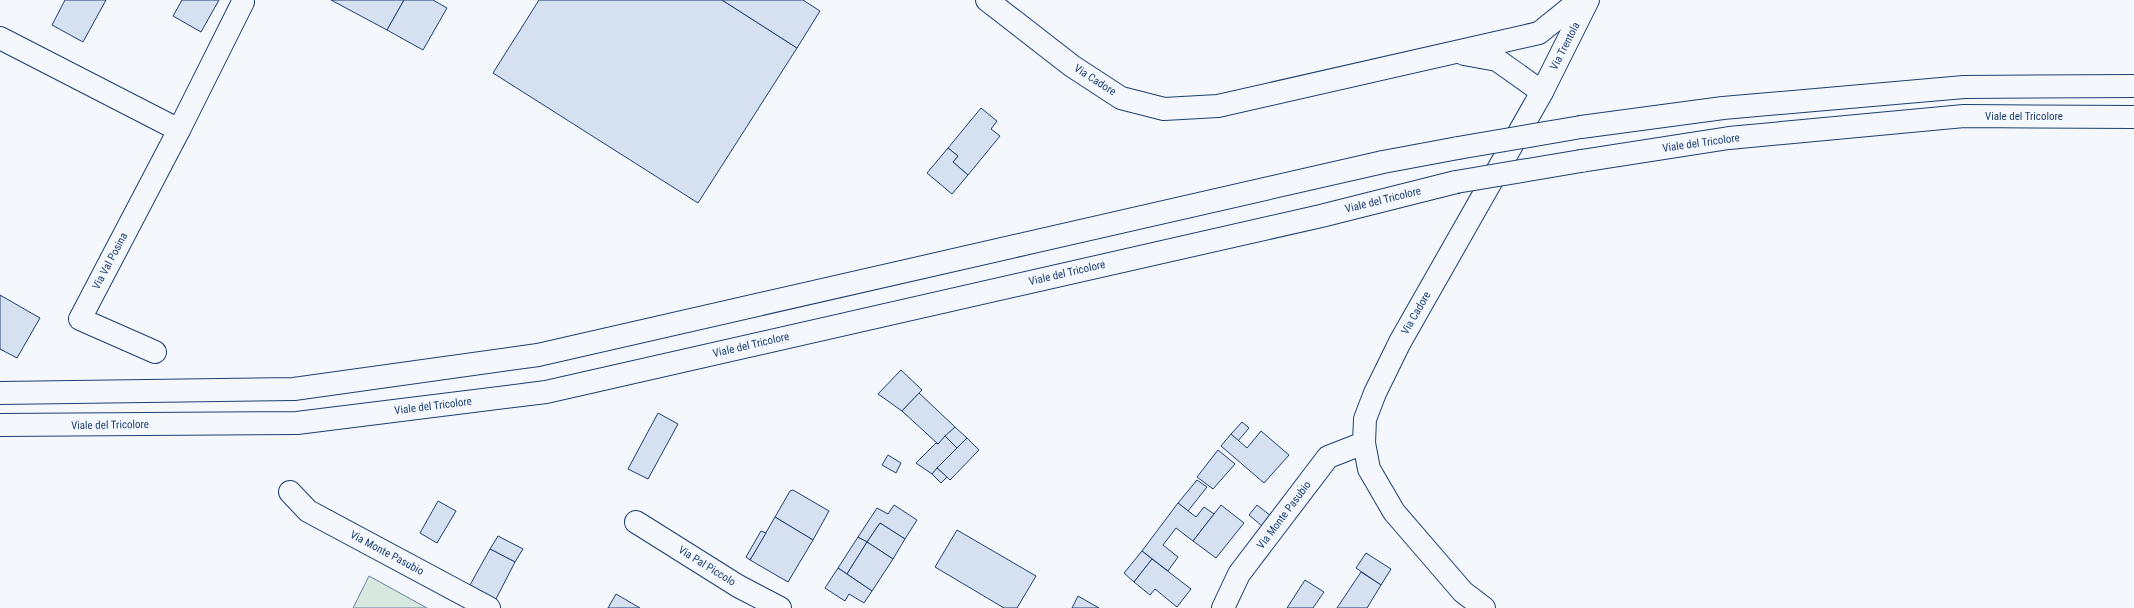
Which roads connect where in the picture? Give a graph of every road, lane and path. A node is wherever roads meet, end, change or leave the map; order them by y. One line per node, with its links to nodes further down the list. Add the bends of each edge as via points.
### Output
1 (987, 0): 6 (main road, Via Cadore, via 1072,66 1121,98 1164,108 1218,106)
2 (1580, 0): 6 (main road, Via Cadore, via 1540,33)
3 (1588, 0): 8 (main road, Via Trentola)
4 (243, 2): 10 (main road, Via Val Posina)
5 (0, 38): 10 (main road)
6 (1457, 52): 8 (main road, Via Cadore, via 1496,60)
7 (2134, 86): 12 (main road, bridge, via 1964,87 1723,108 1581,127 1383,162 538,355 294,389)
8 (1542, 92): 14 (main road, Via Cadore, via 1400,342 1374,394 1365,419)
9 (2134, 117): 13 (main road, Viale del Tricolore, bridge, via 1964,116 1728,138 1456,182 1314,218 546,392 297,423)
10 (179, 130): 11 (main road, Via Val Posina, via 80,319)
11 (155, 352)
12 (0, 393)
13 (0, 425)
14 (1364, 443): 19 (main road, Via Monte Pasubio, via 1328,457 1239,574); 20 (main road, Via Cadore, via 1369,469 1394,512 1463,592)
15 (290, 492): 17 (main road, Via Monte Pasubio, via 308,511)
16 (636, 522): 18 (main road, Via Pal Piccolo, via 738,586)
17 (488, 608)
18 (780, 608)
19 (1223, 608)
20 (1484, 608)

